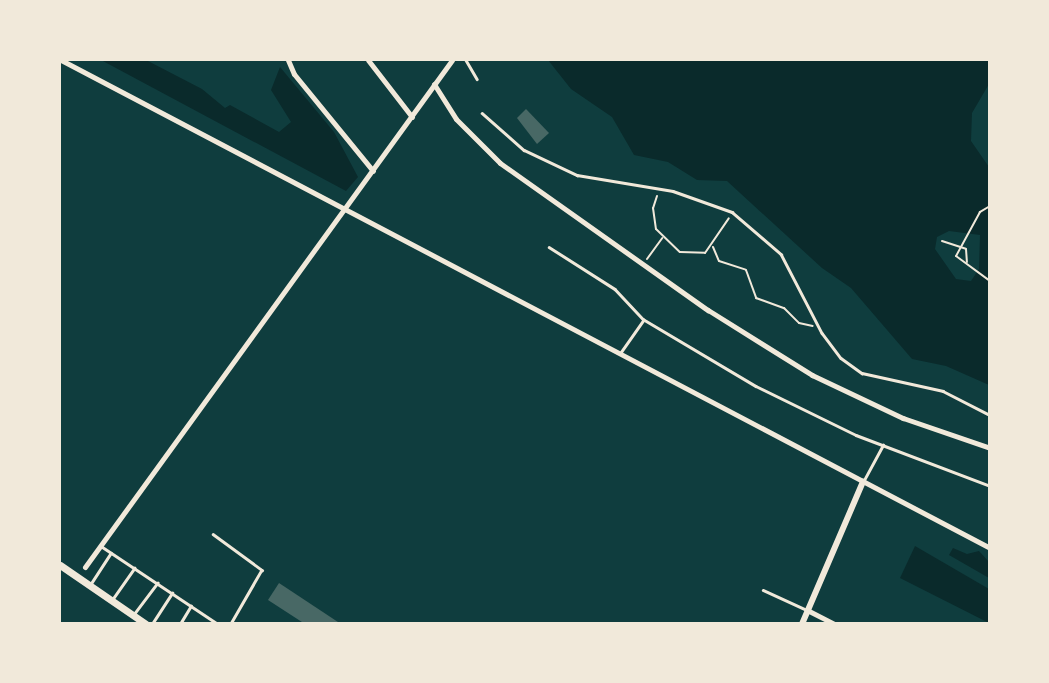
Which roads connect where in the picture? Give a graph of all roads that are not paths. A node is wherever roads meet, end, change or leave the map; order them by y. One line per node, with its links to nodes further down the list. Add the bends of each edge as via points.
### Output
1 (288, 60): 10 (street, via 294,74)
2 (368, 60): 9 (street)
3 (452, 60): 7 (street)
4 (466, 60): 6 (lane)
5 (65, 62): 11 (street)
6 (477, 79)
7 (434, 84): 9 (street); 17 (street, via 456,119 500,163 643,266 812,375 902,418)
8 (482, 113): 15 (lane, via 524,150 548,164 598,182 661,189 732,212 781,254 819,327 841,358 862,373 943,391)
9 (412, 117): 10 (street)
10 (373, 171): 11 (street)
11 (346, 209): 14 (street); 21 (street)
12 (549, 247): 13 (lane, via 615,289)
13 (643, 319): 14 (lane); 16 (lane, via 757,386)
14 (619, 355): 18 (street)
15 (989, 415)
16 (884, 445): 18 (lane); 19 (lane)
17 (989, 448)
18 (863, 482): 22 (street); 33 (street)
19 (989, 486)
20 (213, 534): 41 (lane, via 262,570)
21 (101, 546): 23 (lane); 25 (street)
22 (989, 548)
23 (111, 553): 26 (lane); 28 (lane)
24 (60, 565): 28 (main road)
25 (85, 567)
26 (134, 568): 27 (lane); 31 (lane)
27 (157, 583): 30 (lane); 34 (lane)
28 (89, 586): 31 (main road)
29 (763, 590): 33 (lane)
30 (172, 593): 32 (lane); 37 (lane)
31 (111, 601): 34 (main road)
32 (191, 606): 35 (lane); 38 (lane)
33 (807, 610): 42 (street); 43 (street)
34 (133, 615): 36 (main road)
35 (210, 619): 39 (lane); 40 (lane)
36 (146, 624)
37 (152, 624)
38 (180, 624)
39 (207, 624)
40 (218, 624)
41 (231, 624)
42 (802, 624)
43 (834, 624)

